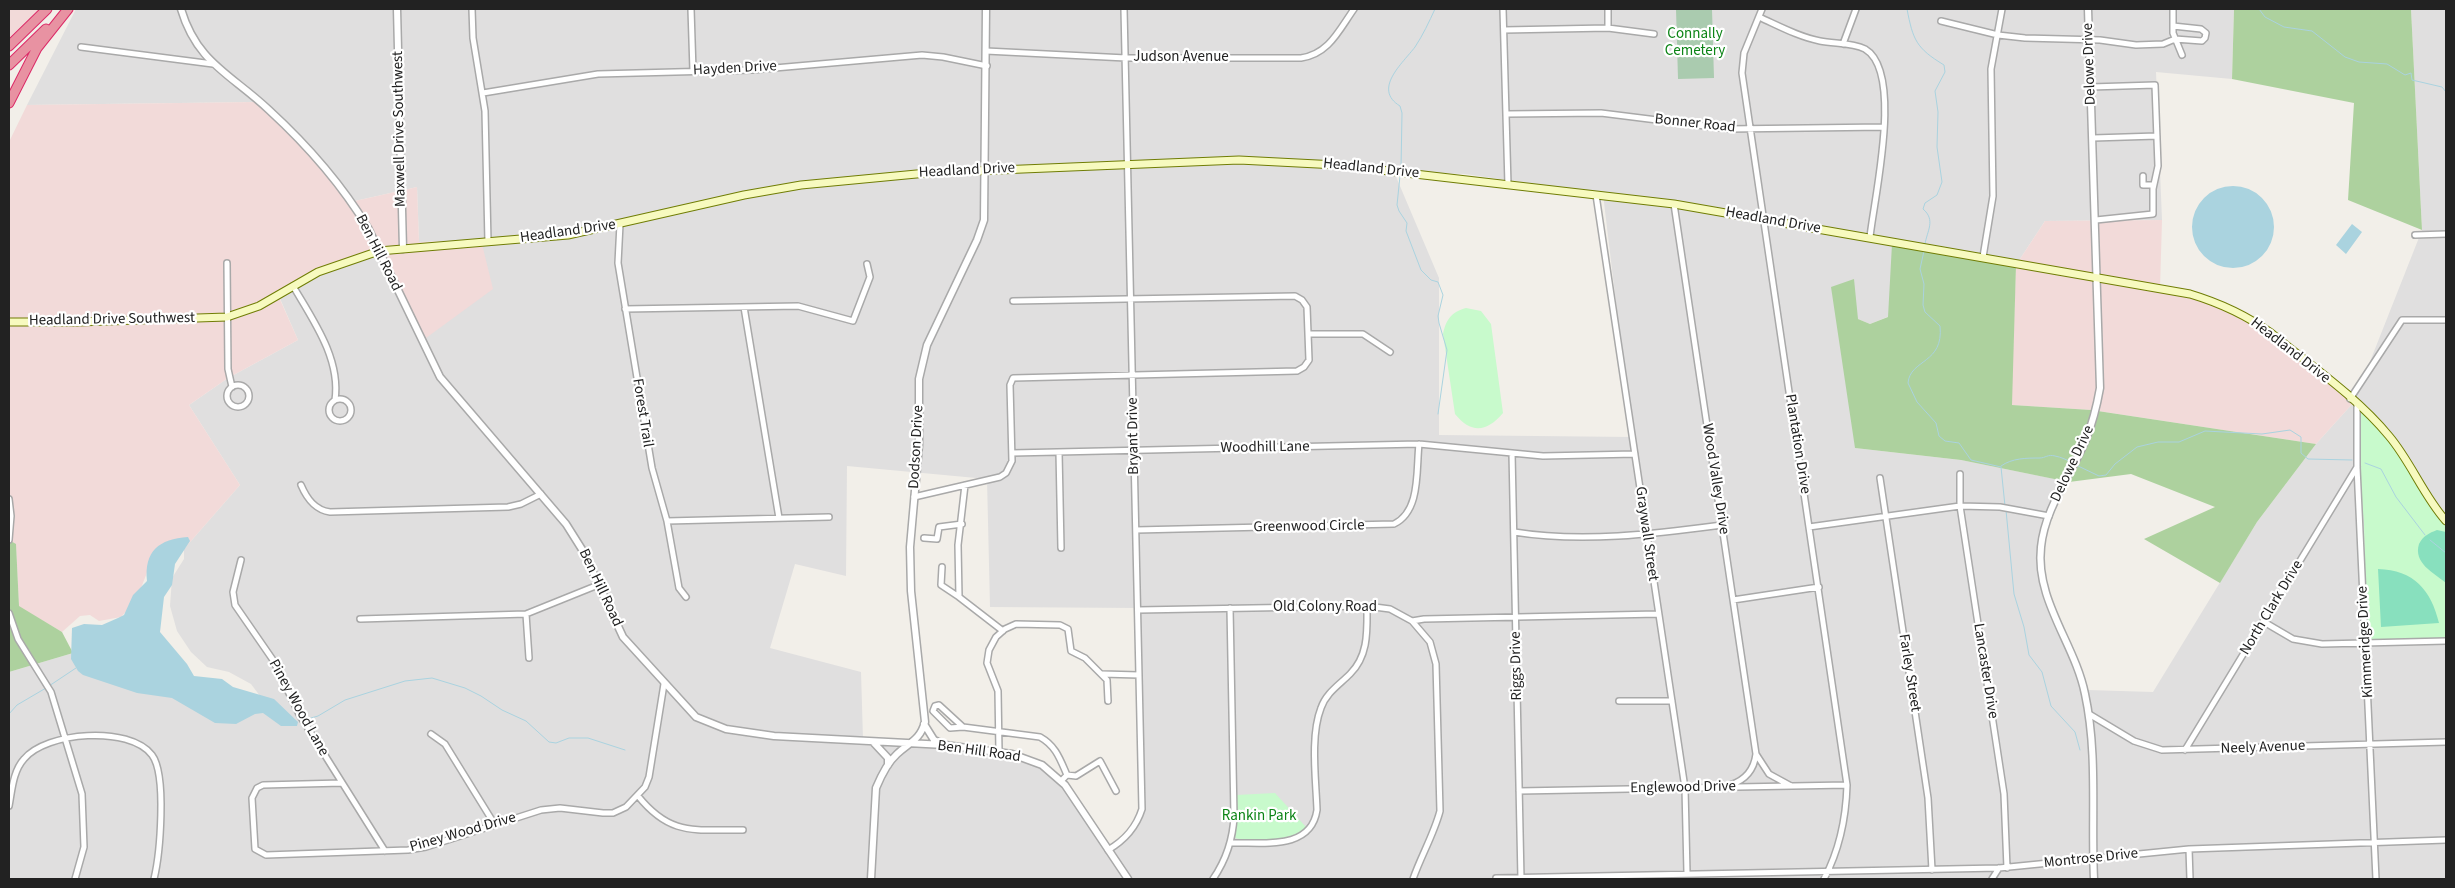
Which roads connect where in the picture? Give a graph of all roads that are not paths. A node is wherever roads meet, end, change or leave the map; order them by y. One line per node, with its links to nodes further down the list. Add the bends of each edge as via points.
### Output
1 (47, 9): 27 (highway)
2 (68, 9): 33 (highway); 38 (highway, via 38,48)
3 (181, 9): 32 (street, Ben Hill Road, via 193,40)
4 (397, 9): 58 (street, Maxwell Drive Southwest)
5 (472, 9): 37 (street, via 473,38)
6 (691, 9): 35 (street)
7 (986, 9): 29 (street, Dodson Drive)
8 (1124, 9): 31 (street, Bryant Drive)
9 (1354, 9): 31 (street, Judson Avenue, via 1330,45 1311,57)
10 (1503, 9): 21 (street)
11 (1608, 9): 20 (street)
12 (1762, 9): 17 (street, Plantation Drive)
13 (1856, 9): 26 (street)
14 (2002, 9): 23 (street)
15 (2088, 9): 25 (street, Delowe Drive)
16 (2173, 9): 19 (street)
17 (1759, 17): 26 (street, via 1805,37); 41 (street, Plantation Drive, via 1742,64)
18 (1941, 21): 23 (street)
19 (2173, 26): 24 (street); 24 (street, via 2201,29 2206,36 2202,41)
20 (1608, 28): 21 (street); 22 (street)
21 (1504, 30): 39 (street)
22 (1654, 34)
23 (1998, 35): 25 (street); 60 (street, via 1991,68 1993,196)
24 (2175, 39): 25 (street, via 2163,44 2136,45); 30 (street)
25 (2089, 40): 36 (street, Delowe Drive)
26 (1843, 44): 40 (street, via 1865,49 1874,56 1882,71)
27 (9, 46)
28 (81, 46): 32 (street)
29 (986, 52): 31 (street, Judson Avenue); 34 (street, Dodson Drive)
30 (2182, 55)
31 (1126, 58): 44 (street, Bryant Drive)
32 (213, 64): 59 (street, Ben Hill Road, via 269,110 323,169 356,209)
33 (9, 65)
34 (986, 66): 35 (street, Hayden Drive, via 922,55); 45 (street, Dodson Drive)
35 (693, 72): 37 (street, Hayden Drive, via 598,74)
36 (2091, 87): 42 (street, via 2155,85); 43 (street, Delowe Drive)
37 (483, 93): 57 (street)
38 (9, 103)
39 (1506, 114): 41 (street, Bonner Road, via 1601,113 1707,128); 47 (street)
40 (1884, 127): 41 (street, Bonner Road); 56 (street, via 1883,156)
41 (1750, 129): 51 (street, Plantation Drive)
42 (2157, 136): 43 (street); 48 (street, via 2158,176)
43 (2093, 138): 52 (street, Delowe Drive)
44 (1127, 165): 45 (main road, Headland Drive); 47 (main road, Headland Drive, via 1294,161); 65 (street, Bryant Drive)
45 (986, 170): 53 (main road, Headland Drive, via 887,175 800,185); 92 (street, Dodson Drive, via 981,230 921,363)
46 (2143, 176): 48 (street, via 2144,185 2153,185)
47 (1508, 185): 49 (main road, Headland Drive)
48 (2153, 189): 52 (street, via 2153,214)
49 (1596, 195): 50 (main road, Headland Drive); 85 (street, Graywall Street)
50 (1674, 204): 51 (main road, Headland Drive); 102 (street, Wood Valley Drive)
51 (1763, 218): 56 (main road, Headland Drive); 103 (street, Plantation Drive)
52 (2096, 220): 63 (street, Delowe Drive)
53 (620, 224): 57 (main road, Headland Drive, via 568,235); 68 (street, Forest Trail, via 618,263)
54 (2446, 234): 55 (street)
55 (2415, 235)
56 (1870, 237): 60 (main road, Headland Drive)
57 (488, 242): 58 (main road, Headland Drive)
58 (403, 249): 59 (main road, Headland Drive)
59 (379, 251): 64 (main road, Headland Drive, via 318,272); 91 (street, Ben Hill Road, via 440,377)
60 (1983, 257): 63 (main road, Headland Drive)
61 (227, 263): 69 (street)
62 (867, 264): 67 (street, via 870,277 853,320 798,306)
63 (2098, 277): 77 (main road, Headland Drive, via 2190,294 2234,310 2271,333); 96 (street, Delowe Drive, via 2101,371 2097,405 2086,440)
64 (293, 286): 69 (main road, Headland Drive, via 259,306); 78 (street, via 311,315 334,366)
65 (1130, 299): 66 (street); 73 (street, via 1295,296 1307,307); 75 (street, Bryant Drive)
66 (1013, 301)
67 (744, 307): 68 (street); 98 (street)
68 (625, 309): 99 (street, Forest Trail, via 652,468)
69 (227, 317): 70 (main road, Headland Drive); 76 (street, via 228,369)
70 (215, 318): 72 (main road, Headland Drive Southwest)
71 (2446, 320): 77 (street, via 2402,320)
72 (9, 322)
73 (1309, 334): 74 (street, via 1363,334); 75 (street, via 1309,360 1297,371)
74 (1390, 352)
75 (1132, 375): 81 (street, Bryant Drive); 83 (street, via 1013,378 1010,385)
76 (232, 387): 76 (street, via 227,394 229,403 236,407 244,406 249,398 247,390 240,386)
77 (2350, 399): 79 (main road, Headland Drive)
78 (335, 400): 78 (street, via 330,406 330,414 336,420 344,420 350,414 350,406 344,400)
79 (2357, 405): 86 (street, Kimmeridge Drive); 100 (main road, Headland Drive, via 2389,436 2424,493)
80 (1420, 444): 81 (street, Woodhill Lane); 84 (street, Woodhill Lane); 104 (street, Greenwood Circle, via 1412,506 1405,517 1394,524)
81 (1134, 450): 82 (street, Woodhill Lane); 104 (street, Bryant Drive)
82 (1059, 452): 83 (street, Woodhill Lane); 109 (street)
83 (1012, 453): 90 (street, via 1006,473)
84 (1512, 453): 85 (street, Woodhill Lane, via 1543,456); 105 (street, Riggs Drive)
85 (1635, 454): 106 (street, Graywall Street)
86 (2357, 467): 126 (street, North Clark Drive); 129 (street, Kimmeridge Drive)
87 (1960, 474): 94 (street, Lancaster Drive)
88 (1880, 478): 95 (street, Farley Street)
89 (301, 485): 91 (street, via 318,509 330,512 508,507)
90 (965, 485): 92 (street); 101 (street)
91 (541, 494): 112 (street, Ben Hill Road, via 575,537)
92 (914, 497): 138 (street, Dodson Drive, via 911,591)
93 (9, 500): 108 (street)
94 (1960, 506): 95 (street); 96 (street, via 2000,507); 173 (street, Lancaster Drive, via 2004,794)
95 (1886, 516): 103 (street); 174 (street, Farley Street, via 1928,798)
96 (2049, 516): 137 (street, Delowe Drive, via 2041,547 2042,577 2051,609 2078,669)
97 (829, 517): 98 (street)
98 (779, 518): 99 (street)
99 (667, 521): 115 (street, Forest Trail, via 678,588)
100 (2446, 521)
101 (962, 524): 107 (street, via 939,527 936,539); 114 (street, via 958,545)
102 (1722, 525): 106 (street); 116 (street, Wood Valley Drive)
103 (1809, 527): 113 (street, Plantation Drive)
104 (1136, 530): 119 (street, Bryant Drive)
105 (1514, 532): 106 (street, via 1549,536); 123 (street, Riggs Drive)
106 (1647, 535): 122 (street, Graywall Street)
107 (924, 538)
108 (9, 540)
109 (1061, 548)
110 (241, 560): 154 (street, Piney Wood Lane, via 233,592 234,605 272,660 299,714)
111 (942, 567): 114 (street, via 941,585)
112 (598, 585): 121 (street); 133 (street, Ben Hill Road, via 623,637)
113 (1818, 588): 116 (street); 155 (street, Plantation Drive)
114 (959, 597): 127 (street)
115 (686, 598)
116 (1733, 600): 150 (street, Wood Valley Drive)
117 (1366, 606): 118 (street, Old Colony Road); 125 (street, Old Colony Road, via 1390,609); 167 (street, via 1367,638 1362,656 1351,673 1328,695 1317,717 1317,810 1313,825 1304,836 1291,841)
118 (1230, 608): 119 (street, Old Colony Road); 167 (street, via 1234,816)
119 (1138, 610): 132 (street, Bryant Drive)
120 (9, 613): 142 (street, via 18,639 50,692)
121 (526, 614): 124 (street); 130 (street)
122 (1658, 614): 123 (street); 135 (street, Graywall Street)
123 (1516, 617): 125 (street); 160 (street, Riggs Drive)
124 (360, 619)
125 (1412, 621): 185 (street, via 1430,642 1436,664 1440,811)
126 (2264, 622): 129 (street, via 2282,634 2304,642); 148 (street, North Clark Drive)
127 (1003, 631): 131 (street, via 1016,624 1060,625 1068,629 1072,651); 140 (street, via 989,650 987,663 998,691)
128 (2446, 641): 129 (street)
129 (2366, 643): 146 (street, Kimmeridge Drive)
130 (529, 658)
131 (1102, 674): 132 (street); 134 (street, via 1107,680)
132 (1139, 675): 169 (street, Bryant Drive, via 1142,809 1131,833)
133 (664, 684): 143 (street, Ben Hill Road, via 696,717 726,729 808,739); 161 (street, Piney Wood Drive, via 649,777)
134 (1108, 701)
135 (1672, 701): 136 (street); 158 (street, Graywall Street)
136 (1619, 702)
137 (2089, 714): 148 (street, Neely Avenue, via 2144,746); 171 (street, Delowe Drive)
138 (924, 724): 145 (street, via 922,734); 147 (street, via 934,740)
139 (963, 727): 139 (street, via 940,705 935,706 933,712 950,728); 140 (street)
140 (999, 733): 149 (street); 152 (street, via 1048,742)
141 (431, 734): 163 (street, via 445,744)
142 (67, 739): 162 (street, via 41,747 24,758 16,775); 180 (street, via 84,807 84,848); 181 (street, via 90,734 113,736 135,743 152,754 159,775 160,842)
143 (873, 742): 145 (street, Ben Hill Road); 151 (street, via 888,758)
144 (2446, 742): 146 (street, Neely Avenue)
145 (908, 744): 147 (street, Ben Hill Road); 151 (street)
146 (2370, 744): 148 (street, Neely Avenue); 166 (street, Kimmeridge Drive)
147 (945, 745): 149 (street, Ben Hill Road)
148 (2186, 750)
149 (999, 752): 153 (street, Ben Hill Road, via 1028,758)
150 (1756, 754): 156 (street, Wood Valley Drive, via 1769,774); 157 (street, via 1752,769 1743,780)
151 (888, 765): 182 (street, via 874,799)
152 (1067, 775): 153 (street); 159 (street, via 1076,776 1100,761)
153 (1061, 781): 169 (street, Ben Hill Road)
154 (342, 783): 170 (street, Piney Wood Lane); 170 (street, Piney Wood Drive, via 263,785 257,788 252,798 255,849 266,855)
155 (1847, 785): 156 (street, Englewood Drive); 175 (street, Plantation Drive, via 1843,828)
156 (1791, 786): 157 (street, Englewood Drive)
157 (1710, 787): 158 (street, Englewood Drive)
158 (1685, 788): 160 (street, Englewood Drive); 176 (street, Graywall Street)
159 (1116, 791)
160 (1519, 791): 179 (street, Riggs Drive)
161 (638, 796): 163 (street, Piney Wood Drive, via 613,813 550,808); 164 (street, via 655,815 676,826 691,830)
162 (9, 806)
163 (495, 825): 170 (street, Piney Wood Drive, via 426,847)
164 (743, 830)
165 (2446, 840): 166 (street, Montrose Drive)
166 (2375, 842): 168 (street, Montrose Drive); 190 (street, Kimmeridge Drive)
167 (1231, 843): 184 (street)
168 (2189, 849): 171 (street, Montrose Drive); 189 (street)
169 (1108, 850): 183 (street, Ben Hill Road)
170 (384, 852)
171 (2093, 859): 173 (street, Montrose Drive); 188 (street, Delowe Drive)
172 (1999, 868): 173 (street, Montrose Drive); 174 (street, Montrose Drive); 187 (street)
173 (2007, 868)
174 (1932, 870): 175 (street, Montrose Drive)
175 (1828, 871): 176 (street, Montrose Drive); 186 (street, Plantation Drive)
176 (1688, 874): 177 (street, Montrose Drive)
177 (1583, 877): 179 (street, Montrose Drive)
178 (1496, 878): 179 (street, Montrose Drive)
179 (1521, 878)
180 (75, 879)
181 (154, 879)
182 (871, 879)
183 (1128, 879)
184 (1213, 879)
185 (1412, 879)
186 (1824, 879)
187 (1992, 879)
188 (2094, 879)
189 (2190, 879)
190 (2376, 879)

